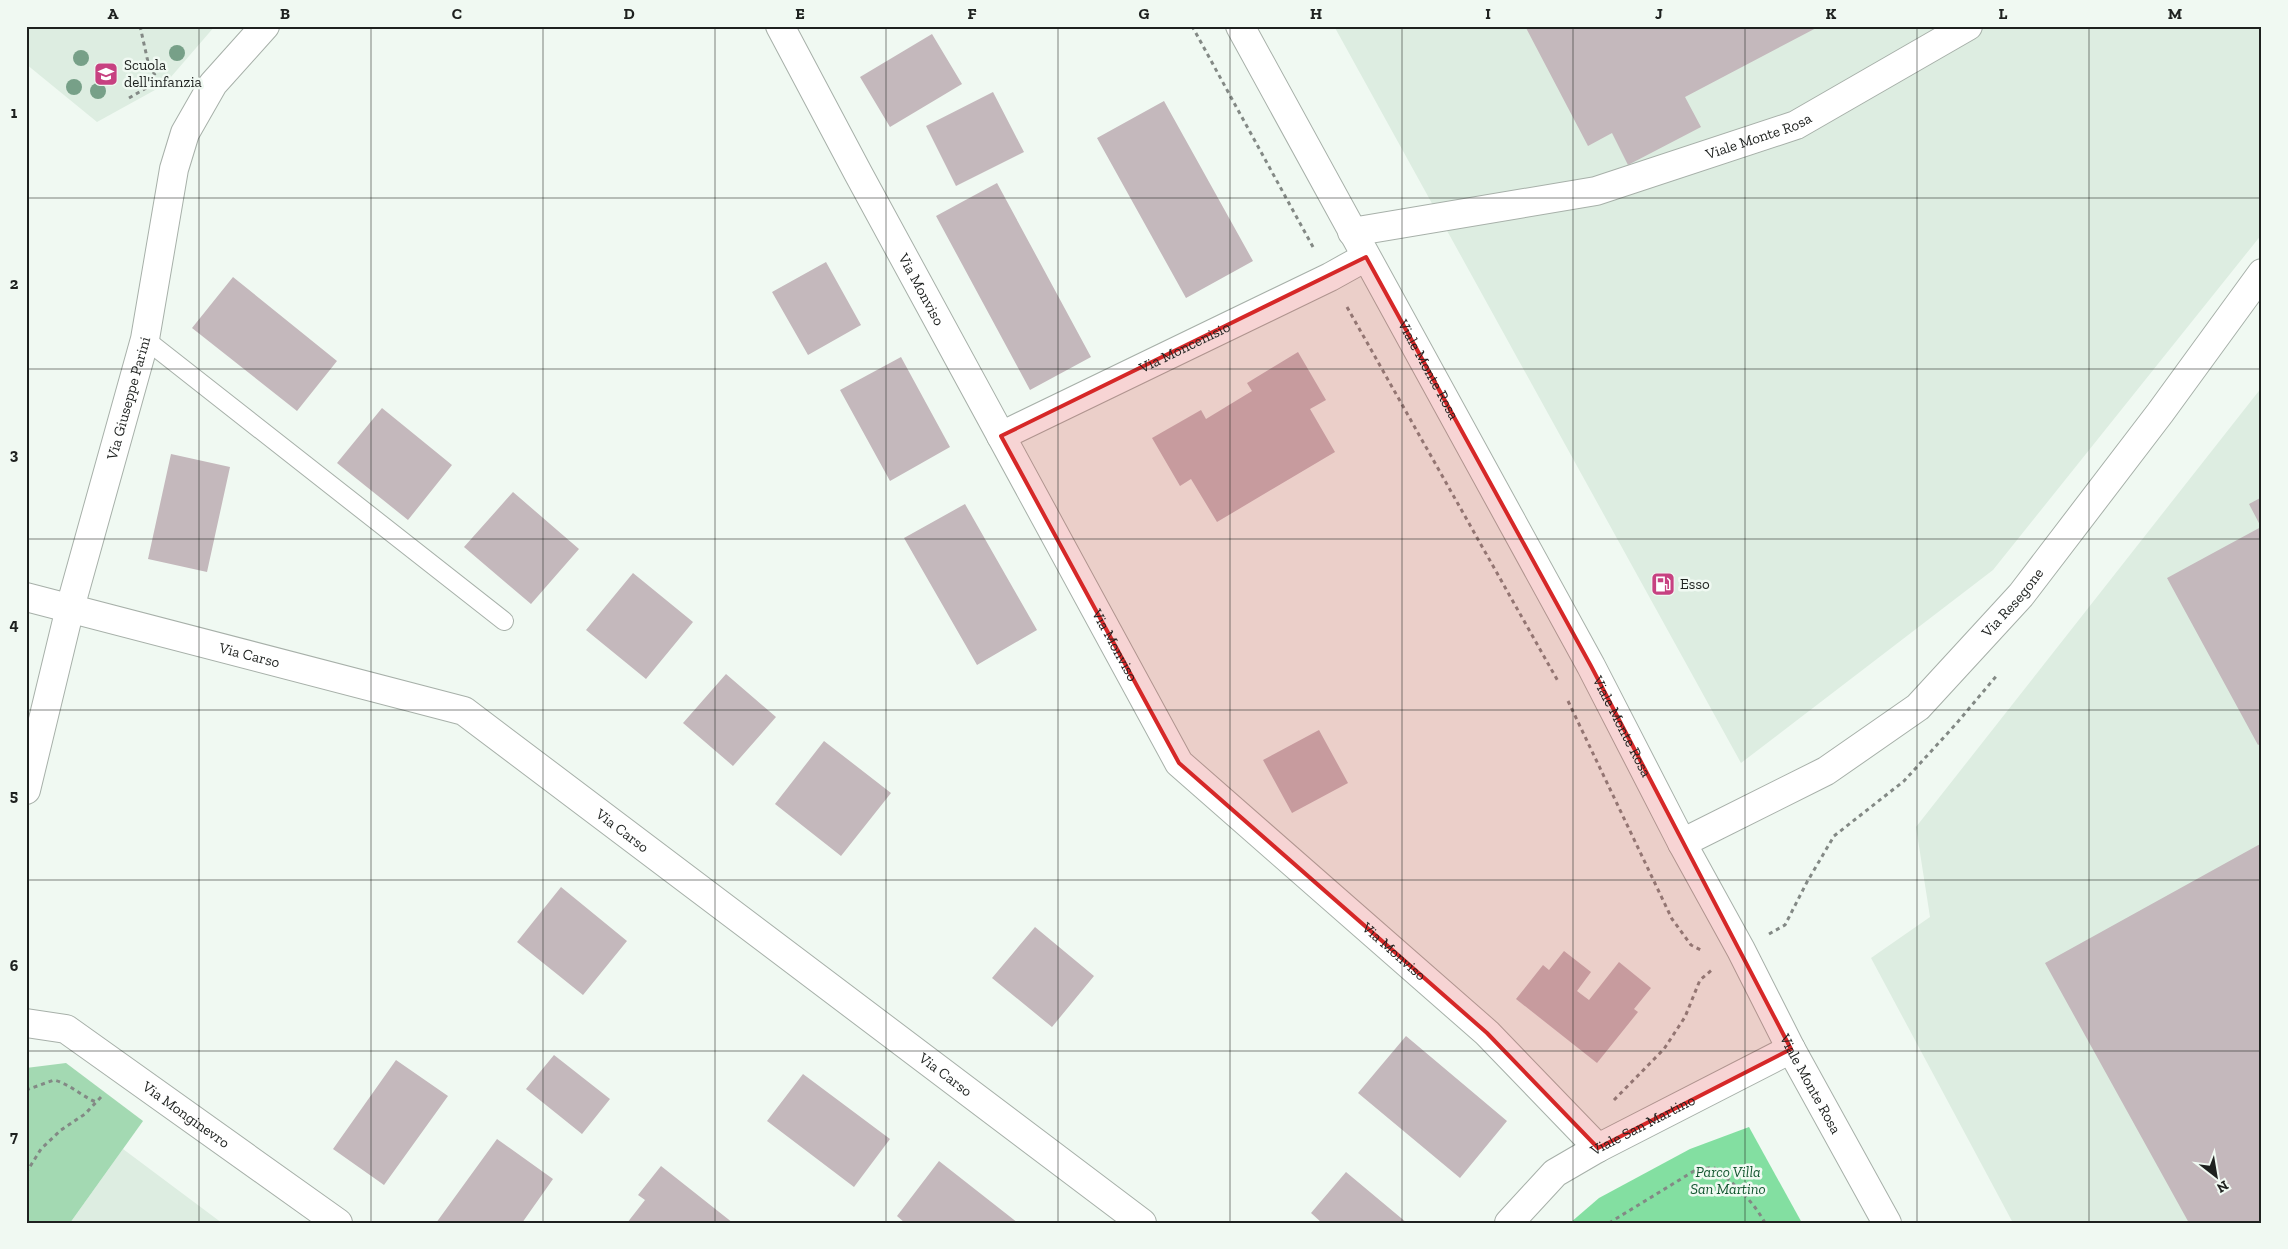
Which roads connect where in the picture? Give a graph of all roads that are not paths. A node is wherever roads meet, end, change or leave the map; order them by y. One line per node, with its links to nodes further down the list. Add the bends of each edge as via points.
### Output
1 (265, 26): 8 (street, Via Giuseppe Parini, via 213,84 185,134 174,169)
2 (780, 26): 9 (street, Via Monviso)
3 (1240, 26): 5 (street, Viale Monte Rosa)
4 (1968, 26): 5 (street, Viale Monte Rosa, via 1796,125 1596,191)
5 (1352, 232): 6 (street, Viale Monte Rosa)
6 (1366, 257): 9 (street, Via Moncenisio); 14 (street, Viale Monte Rosa, via 1591,666)
7 (2262, 273): 14 (street, Via Resegone, via 2022,595 1918,707 1826,771)
8 (144, 339): 11 (street, Via Giuseppe Parini); 12 (lane)
9 (1001, 436): 17 (street, Via Monviso, via 1179,763 1486,1033)
10 (26, 597): 11 (street, Via Carso)
11 (70, 608): 13 (street, Via Giuseppe Parini); 19 (street, Via Carso, via 464,711)
12 (504, 621)
13 (26, 790)
14 (1682, 843): 16 (street, Viale Monte Rosa, via 1742,950)
15 (26, 1023): 18 (street, Via Monginevro, via 66,1029)
16 (1791, 1049): 17 (street, Viale San Martino); 21 (street, Viale Monte Rosa)
17 (1598, 1148): 20 (street, Viale San Martino, via 1555,1174)
18 (338, 1223)
19 (1142, 1223)
20 (1509, 1223)
21 (1886, 1223)

